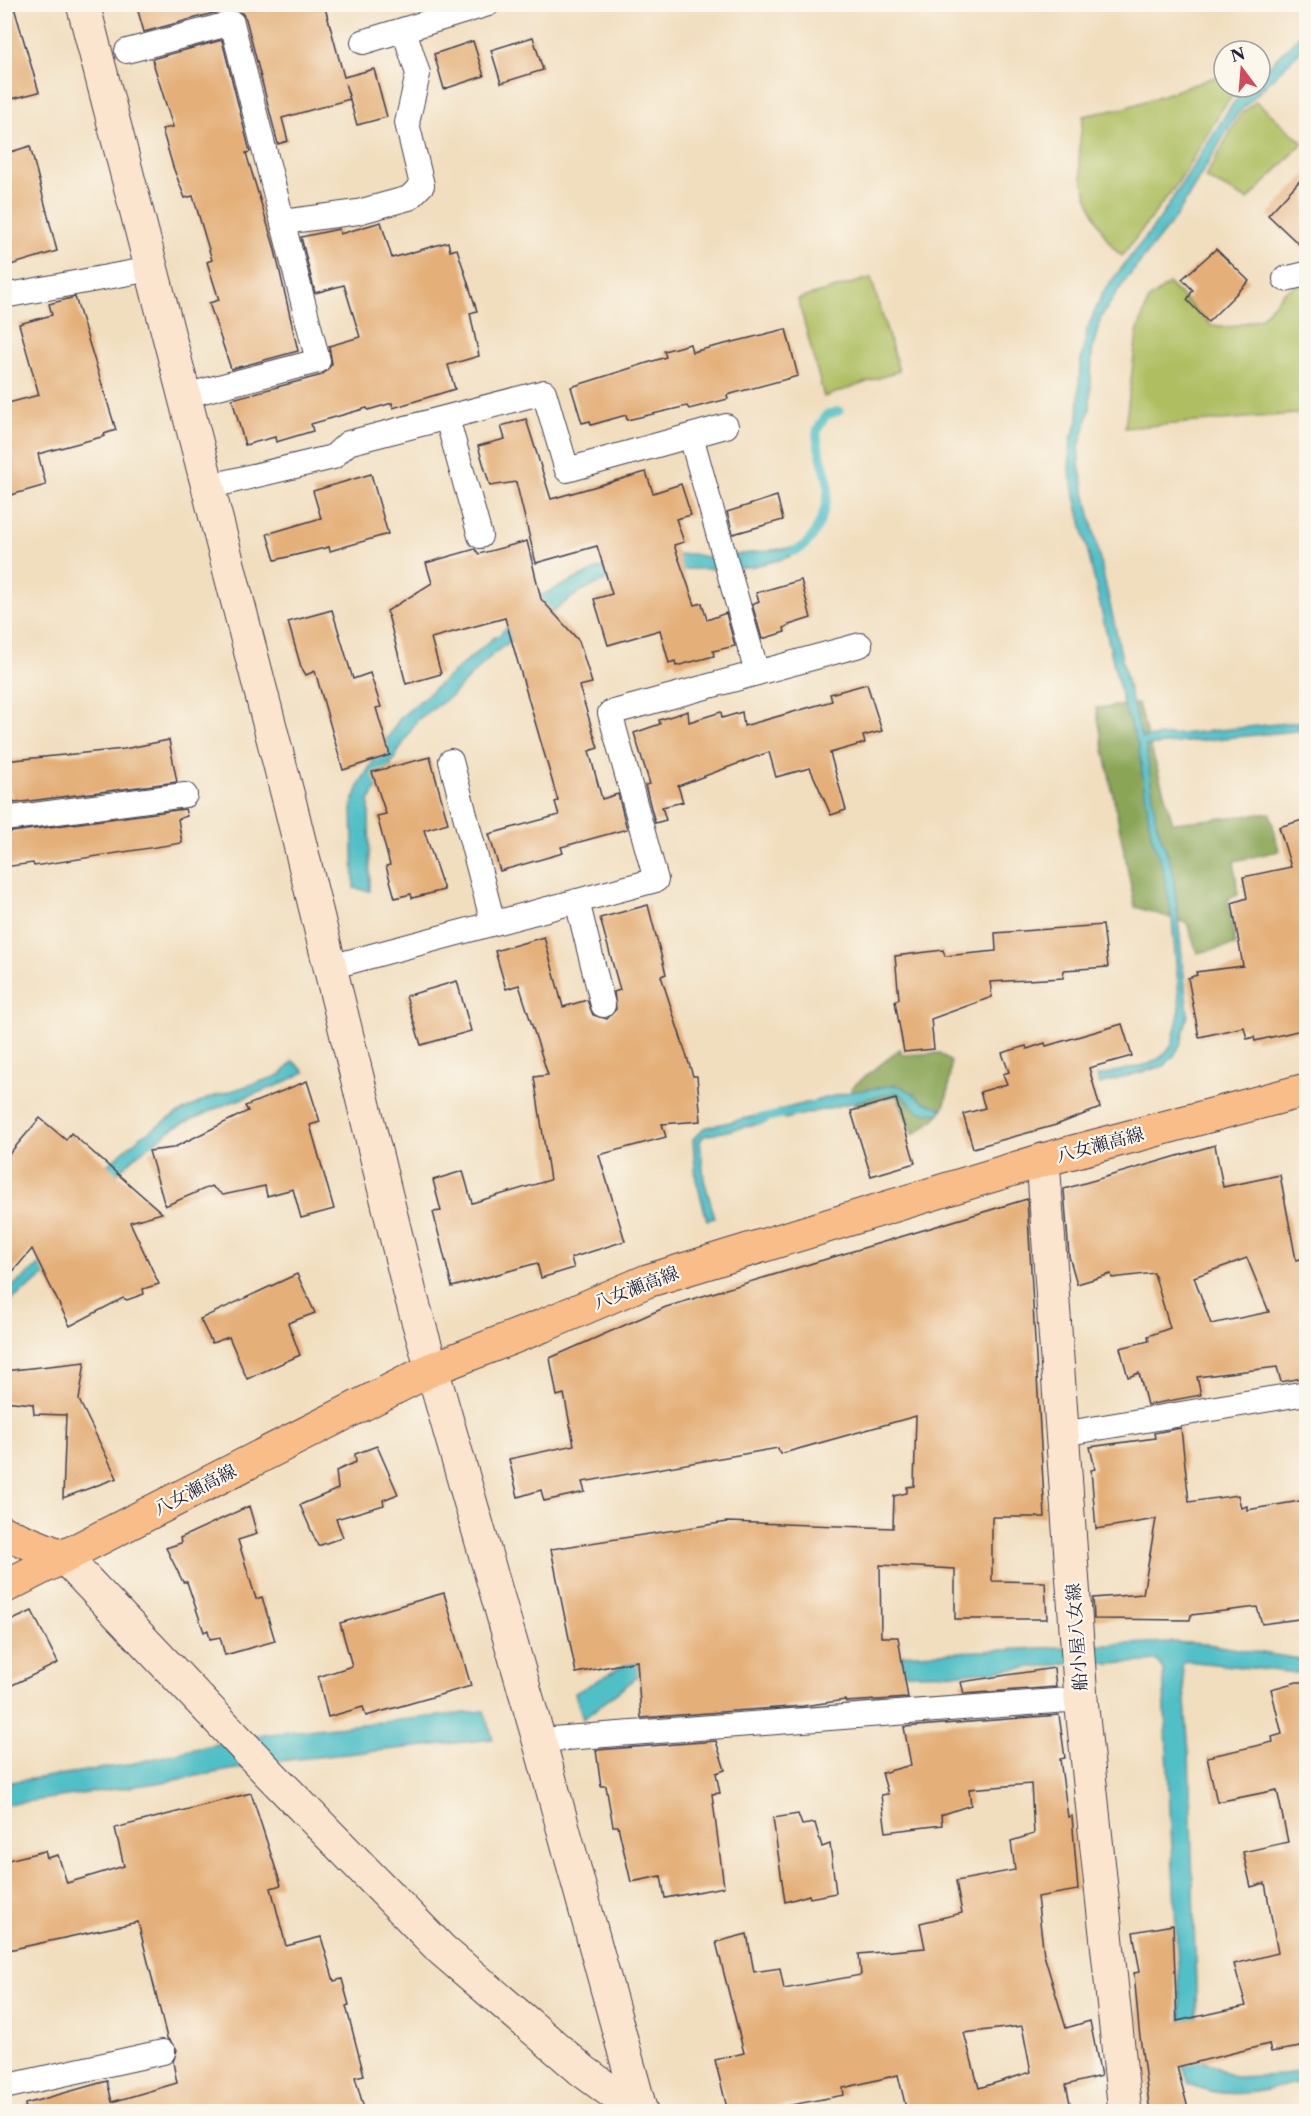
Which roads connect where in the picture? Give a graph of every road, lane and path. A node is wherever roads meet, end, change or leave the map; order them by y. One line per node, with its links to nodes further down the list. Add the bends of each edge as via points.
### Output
1 (83, 4): 7 (street)
2 (488, 4): 3 (street)
3 (404, 30): 4 (street); 6 (street, via 418,74 407,123 422,185 409,198 358,212)
4 (363, 42)
5 (127, 51): 6 (street, via 232,24)
6 (283, 222): 9 (street, via 318,361)
7 (151, 269): 8 (street); 9 (street)
8 (4, 296)
9 (184, 396): 13 (street)
10 (447, 418): 12 (street, via 544,392 567,470); 13 (street, via 348,443 333,458); 14 (street)
11 (726, 426): 12 (street)
12 (692, 436): 16 (street)
13 (207, 487): 22 (street)
14 (480, 536)
15 (860, 645): 16 (street)
16 (757, 673): 20 (street, via 610,713 656,880)
17 (451, 761): 21 (street)
18 (185, 795): 19 (street)
19 (4, 819)
20 (577, 901): 21 (street); 23 (street)
21 (494, 923): 22 (street)
22 (330, 967): 26 (street)
23 (603, 1005)
24 (1306, 1090): 25 (main road, 八女瀬高線)
25 (1043, 1160): 26 (main road, 八女瀬高線, via 647,1281); 28 (street, 船小屋八女線)
26 (432, 1369): 30 (main road, 八女瀬高線); 33 (street)
27 (1306, 1393): 28 (street)
28 (1062, 1434): 32 (street, 船小屋八女線)
29 (4, 1533): 30 (main road)
30 (64, 1557): 31 (main road, 八女瀬高線); 36 (street, via 442,1950 583,2071)
31 (4, 1587)
32 (1081, 1699): 33 (street); 37 (street, 船小屋八女線)
33 (539, 1740): 36 (street)
34 (163, 2052): 35 (street)
35 (4, 2087)
36 (640, 2112)
37 (1125, 2112)

